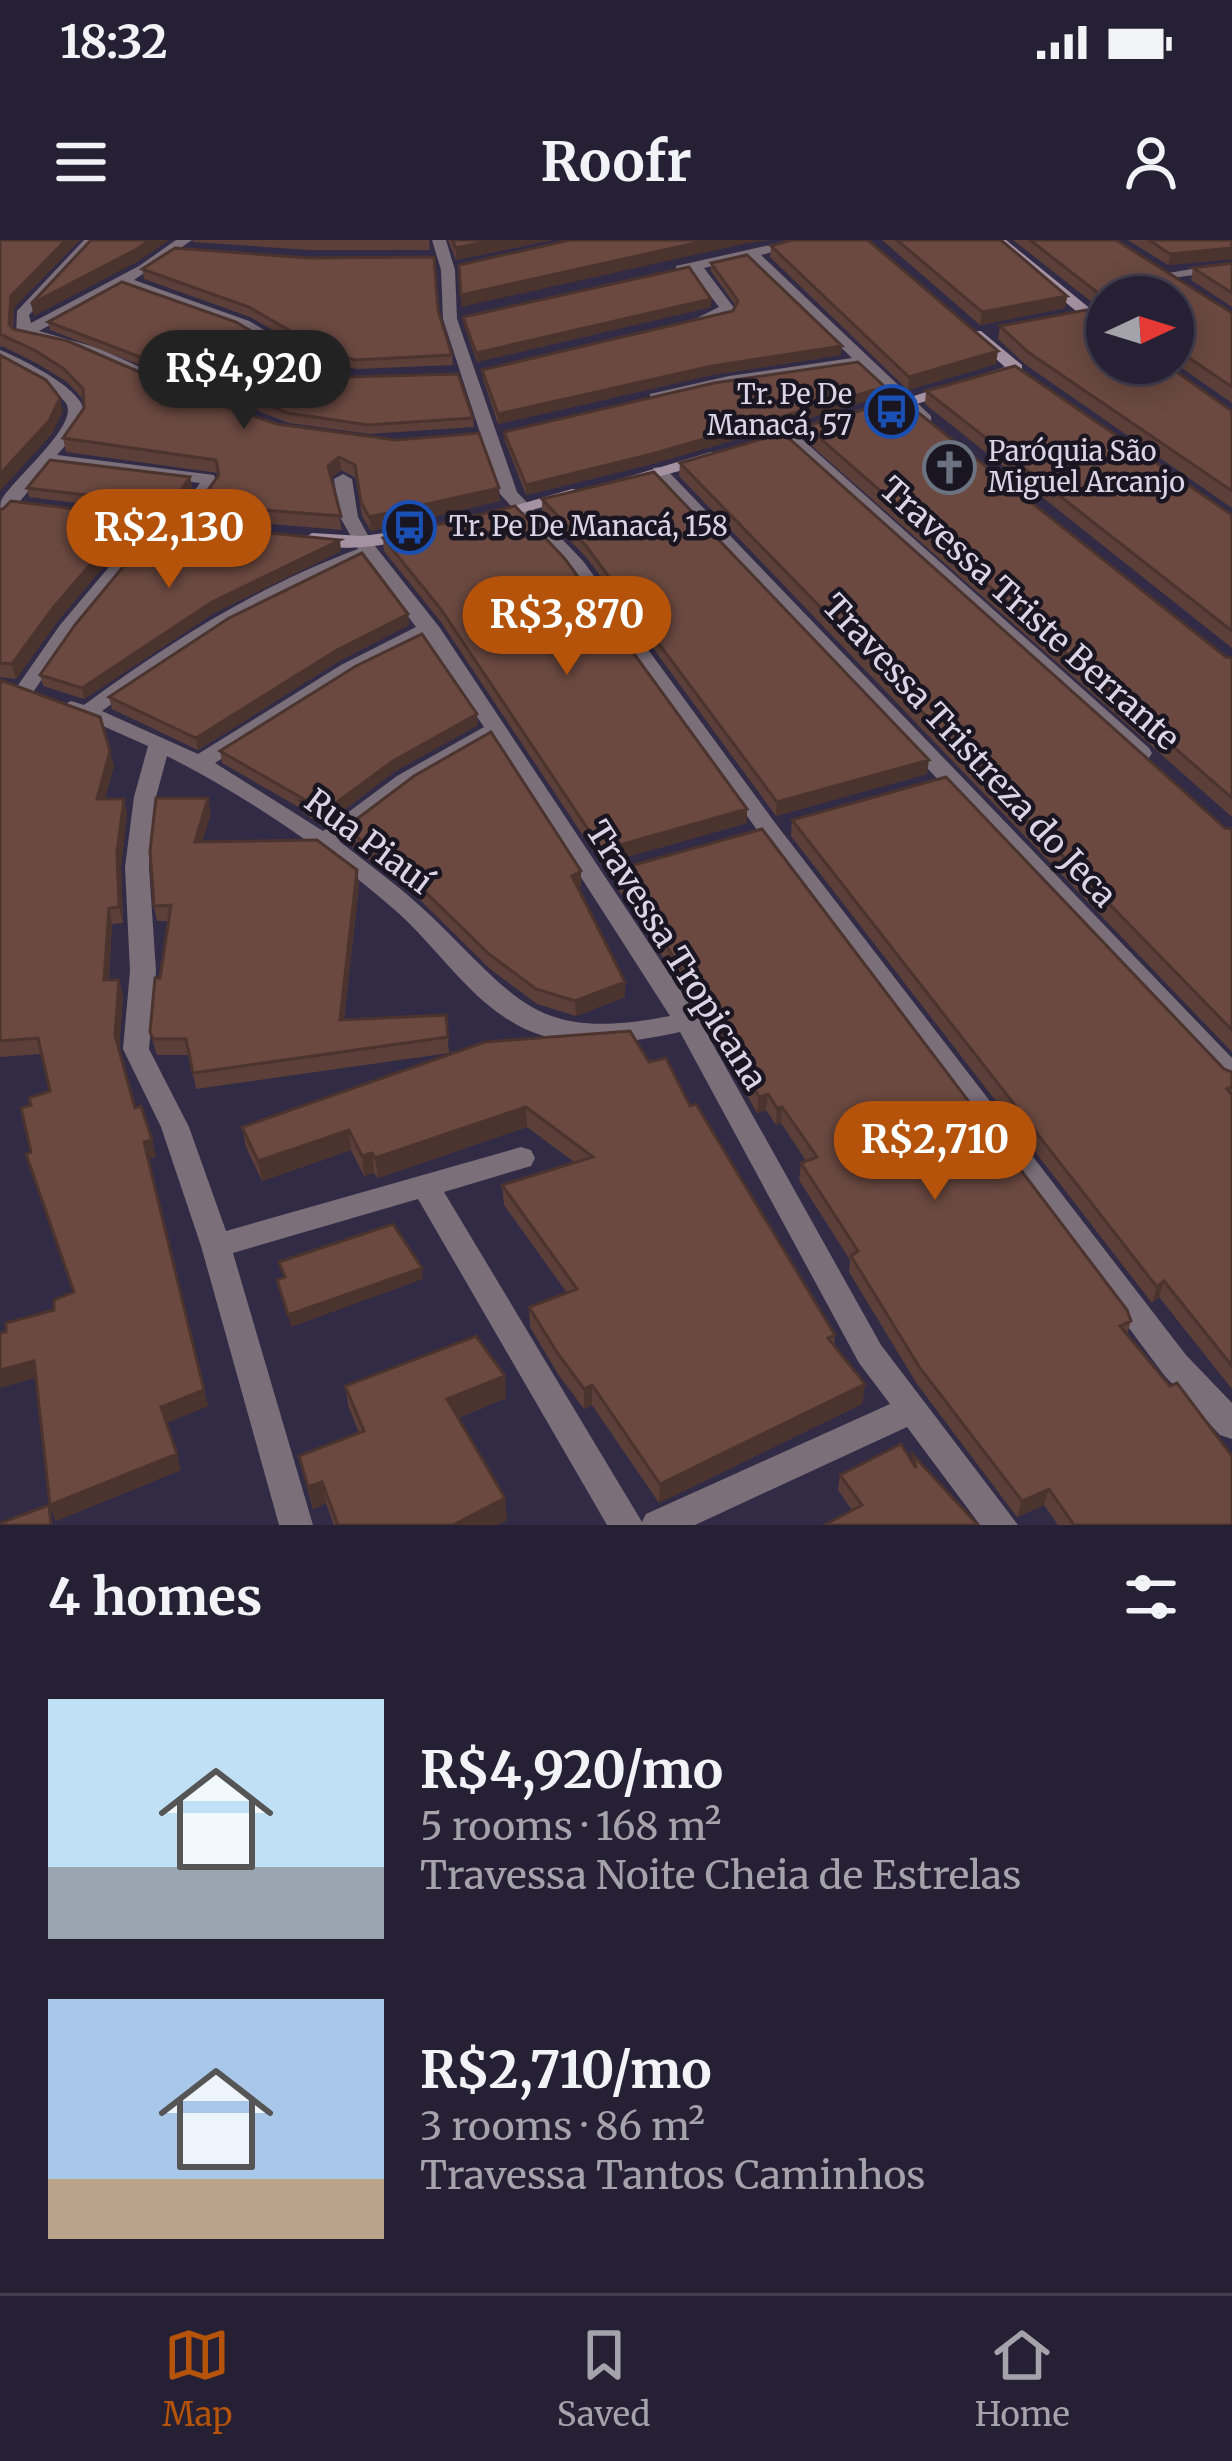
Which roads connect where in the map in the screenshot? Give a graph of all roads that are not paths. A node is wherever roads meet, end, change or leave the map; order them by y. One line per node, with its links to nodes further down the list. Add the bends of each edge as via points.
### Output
1 (92, 240): 21 (street, via 22,314)
2 (439, 240): 8 (street)
3 (810, 240): 6 (street)
4 (998, 240): 15 (street)
5 (185, 246): 14 (street)
6 (749, 251): 10 (street); 24 (street)
7 (424, 259): 8 (street)
8 (446, 264): 9 (street); 26 (street)
9 (467, 265)
10 (695, 266): 12 (street); 19 (street, via 728,309)
11 (1232, 266): 13 (street, via 1159,272)
12 (664, 273)
13 (1165, 276)
14 (121, 280): 21 (street); 28 (street, via 244,325 335,375)
15 (1086, 312)
16 (1086, 313): 17 (street)
17 (1065, 317)
18 (960, 321): 22 (street)
19 (689, 323)
20 (998, 330): 22 (street)
21 (24, 331): 23 (street); 32 (street, via 93,351)
22 (976, 334): 25 (street)
23 (0, 353): 40 (street, via 75,402 76,419)
24 (863, 362): 30 (street); 31 (street)
25 (1016, 368): 29 (street); 31 (street)
26 (478, 371): 27 (street); 35 (street)
27 (450, 375)
28 (369, 380)
29 (1034, 381)
30 (636, 402)
31 (906, 403): 33 (street); 36 (street)
32 (209, 404)
33 (936, 427)
34 (513, 431): 35 (street)
35 (486, 435): 37 (street); 47 (street, via 502,482)
36 (788, 436): 38 (street); 61 (street, Travessa Triste Berrante)
37 (465, 437)
38 (745, 448)
39 (724, 454): 41 (street)
40 (44, 459): 45 (street); 51 (street, via 202,476 208,486)
41 (659, 472): 43 (street); 65 (street, Travessa Tristreza do Jeca, via 940,781)
42 (343, 479): 55 (street, Travessa Tropicana, via 349,517)
43 (614, 484)
44 (590, 490): 47 (street)
45 (3, 506): 46 (street)
46 (31, 506)
47 (521, 507): 50 (street); 70 (street, via 576,566 1175,1365)
48 (73, 511): 49 (street)
49 (158, 520): 51 (street); 57 (street)
50 (477, 520)
51 (180, 524): 53 (street)
52 (433, 531): 55 (street)
53 (238, 533)
54 (294, 538): 55 (street)
55 (365, 546): 56 (street, Travessa Tropicana); 58 (street, via 210,626)
56 (430, 628): 59 (street, Travessa Tropicana); 62 (street, via 348,669)
57 (12, 689): 58 (street, Rua Piauí)
58 (86, 712): 60 (street, Rua Piauí)
59 (494, 730): 63 (street, via 405,781); 64 (street, Travessa Tropicana, via 605,876)
60 (159, 745): 62 (street, Rua Piauí); 68 (street, via 137,867 143,970 136,1049 175,1126)
61 (1150, 761)
62 (198, 764): 63 (street, Rua Piauí)
63 (323, 842): 64 (street, Rua Piauí, via 406,907 486,989 538,1024 638,1033)
64 (687, 1021): 69 (street, Travessa Tropicana, via 841,1303)
65 (1232, 1075)
66 (521, 1158): 67 (street)
67 (424, 1184): 68 (street); 72 (street)
68 (216, 1246): 71 (street)
69 (911, 1410): 73 (street); 74 (street, Travessa Tropicana)
70 (1232, 1425)
71 (296, 1525)
72 (626, 1525)
73 (658, 1525)
74 (1001, 1525)

